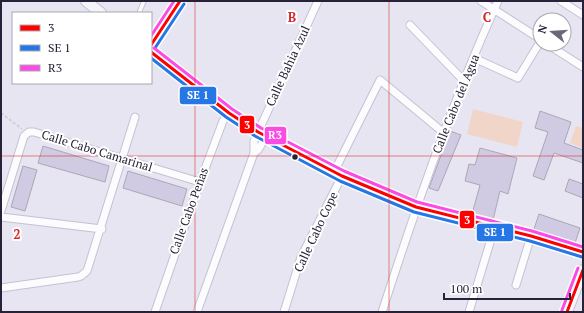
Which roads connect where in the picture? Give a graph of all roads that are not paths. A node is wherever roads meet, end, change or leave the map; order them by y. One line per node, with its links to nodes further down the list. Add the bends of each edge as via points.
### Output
1 (86, 1): 9 (street)
2 (144, 1): 10 (lane)
3 (180, 1): 14 (street)
4 (318, 1): 24 (street, Calle Bahia Azul)
5 (481, 1): 8 (street)
6 (498, 1): 8 (street, Calle Cabo del Agua)
7 (561, 1): 11 (street)
8 (494, 9): 13 (street); 18 (street, Calle Cabo del Agua)
9 (100, 12)
10 (139, 12)
11 (583, 15)
12 (410, 25): 20 (street)
13 (532, 35)
14 (152, 43)
15 (533, 52): 18 (street, via 518,78)
16 (560, 52): 19 (street)
17 (152, 53): 21 (street)
18 (474, 58): 20 (street, Calle Cabo del Agua)
19 (583, 67)
20 (464, 81): 23 (street, Calle Cabo del Agua)
21 (229, 113): 24 (street); 27 (street, Calle Cabo Peñas, via 223,122)
22 (135, 117): 25 (street)
23 (444, 133): 26 (street, Calle Cabo Cope, via 380,80); 28 (street, Calle Cabo del Agua)
24 (262, 134): 26 (street); 39 (street, Calle Bahia Azul, via 254,141 254,153)
25 (123, 159): 27 (street, Calle Cabo Camarinal); 29 (street, Calle Cabo Camarinal, via 34,132 27,133); 32 (street)
26 (338, 174): 28 (street); 40 (street, Calle Cabo Cope, via 301,258)
27 (200, 182): 38 (street, Calle Cabo Peñas)
28 (416, 207): 31 (street); 41 (street, Calle Cabo del Agua)
29 (1, 211)
30 (1, 216): 32 (street)
31 (495, 226): 33 (street); 42 (street)
32 (102, 228): 37 (street, via 85,274)
33 (531, 236): 34 (street); 36 (street)
34 (583, 252)
35 (583, 270): 43 (street)
36 (516, 285)
37 (1, 288)
38 (155, 312)
39 (197, 312)
40 (284, 312)
41 (382, 312)
42 (469, 312)
43 (567, 312)

